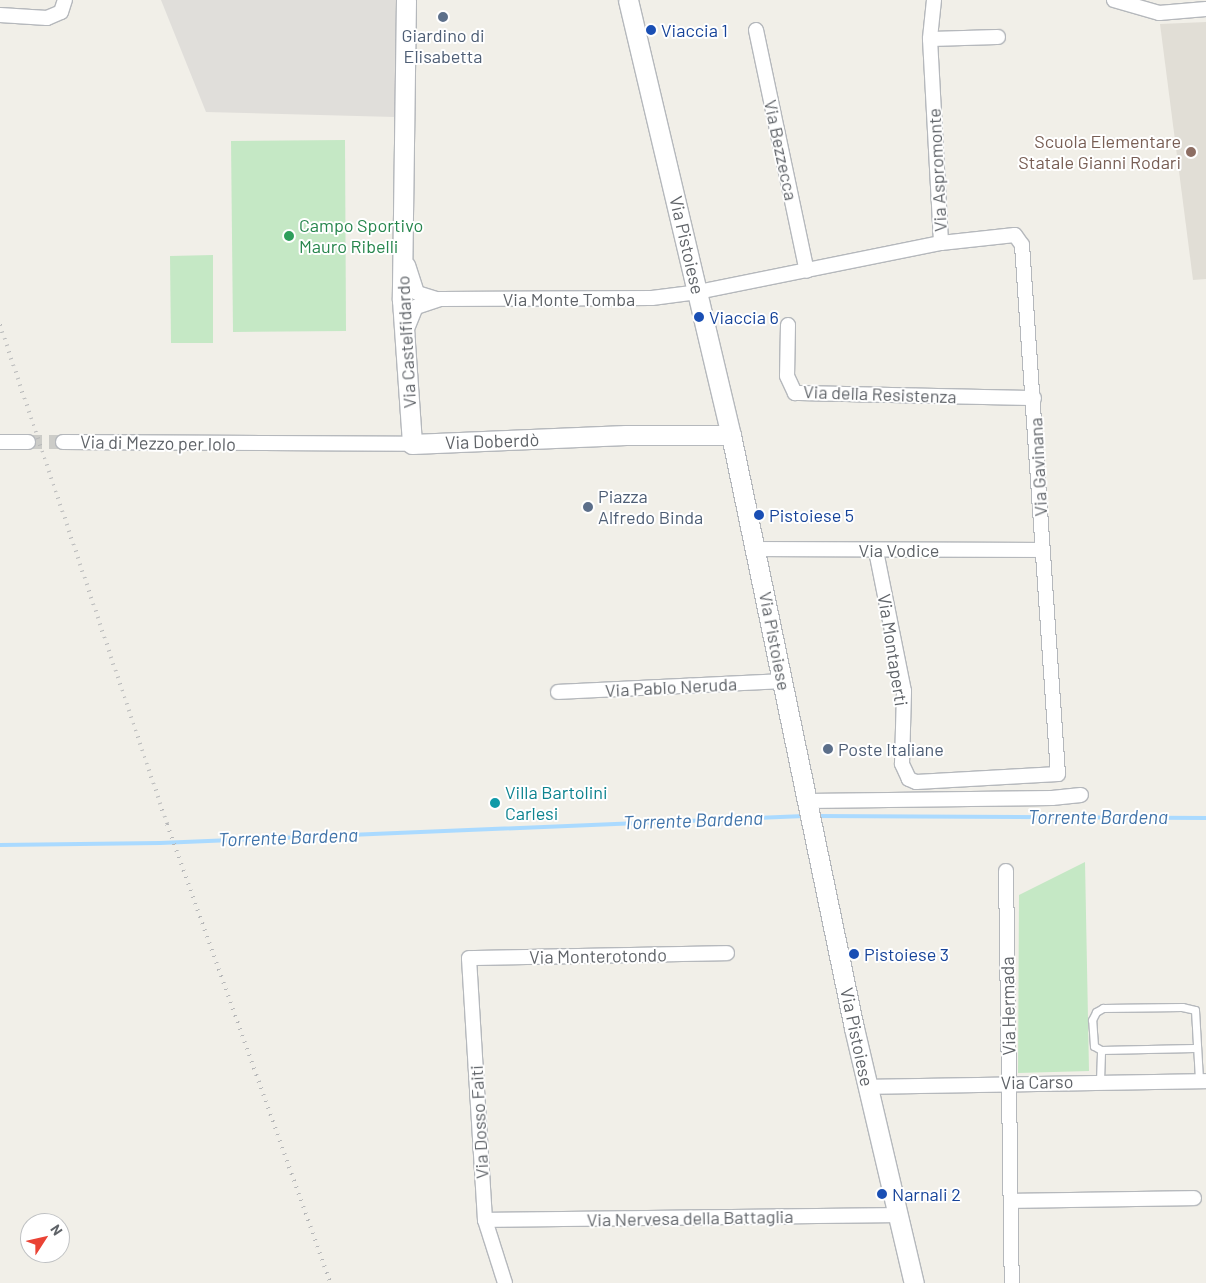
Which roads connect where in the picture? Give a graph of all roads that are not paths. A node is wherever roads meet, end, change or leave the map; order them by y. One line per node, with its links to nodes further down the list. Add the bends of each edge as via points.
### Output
1 (65, 0): 7 (street, via 61,12 47,18)
2 (406, 0): 11 (main road, Via Castelfidardo)
3 (628, 0): 14 (main road, Via Pistoiese)
4 (934, 0): 10 (street, Via Aspromonte)
5 (1114, 0): 6 (street, via 1159,13)
6 (1206, 9)
7 (0, 15)
8 (756, 30): 13 (street, Via Bezzecca)
9 (998, 37): 10 (street)
10 (930, 39): 12 (street, Via Aspromonte)
11 (403, 241): 15 (street, Via Monte Tomba, via 413,288 420,294); 17 (main road, Via Castelfidardo)
12 (941, 243): 13 (street, Via Aspromonte); 18 (street, Via Gavinana, via 1010,235 1019,238)
13 (807, 271): 14 (street, Via Aspromonte)
14 (698, 292): 15 (street, Via Monte Tomba, via 652,298); 19 (main road, Via Pistoiese)
15 (440, 299): 17 (street, Via Monte Tomba, via 416,307)
16 (788, 325): 18 (street, Via della Resistenza, via 787,376 795,393)
17 (404, 337): 23 (main road, Via Castelfidardo)
18 (1034, 398): 26 (street, Via Gavinana)
19 (731, 435): 23 (main road, Via Doberdò, via 626,435); 25 (main road, Via Pistoiese)
20 (0, 442): 21 (street)
21 (28, 442)
22 (63, 442): 24 (street, Via di Mezzo per Iolo, via 233,442)
23 (412, 444): 24 (street, Via Doberdò)
24 (253, 449)
25 (756, 549): 27 (street, Via Vodice); 28 (main road, Via Pistoiese)
26 (1043, 550): 27 (street, Via Vodice); 30 (street, Via Gavinana)
27 (876, 551): 30 (street, Via Montaperti, via 904,691 902,764 909,778 916,782)
28 (783, 681): 29 (street, Via Pablo Neruda); 32 (main road, Via Pistoiese)
29 (558, 692)
30 (1058, 774)
31 (1081, 795): 32 (street)
32 (808, 805): 41 (main road, Via Pistoiese)
33 (1006, 871): 40 (street, Via Hermada)
34 (727, 953): 35 (street, Via Monterotondo)
35 (469, 958): 45 (street, Via Dosso Faiti)
36 (1194, 1048): 37 (lane); 37 (lane, via 1195,1010 1117,1007 1103,1008 1092,1020 1094,1046); 39 (lane)
37 (1101, 1050): 38 (lane)
38 (1100, 1081): 39 (street, Via Carso); 40 (street, Via Carso)
39 (1202, 1081)
40 (1008, 1083): 41 (street, Via Carso); 43 (street, Via Hermada)
41 (868, 1087): 44 (main road, Via Pistoiese)
42 (1194, 1198): 43 (street)
43 (1012, 1201): 48 (street, Via Hermada)
44 (896, 1216): 45 (street, Via Nervesa della Battaglia); 47 (main road, Via Pistoiese)
45 (484, 1220): 46 (street, Via Dosso Faiti)
46 (505, 1283)
47 (914, 1283)
48 (1012, 1283)

